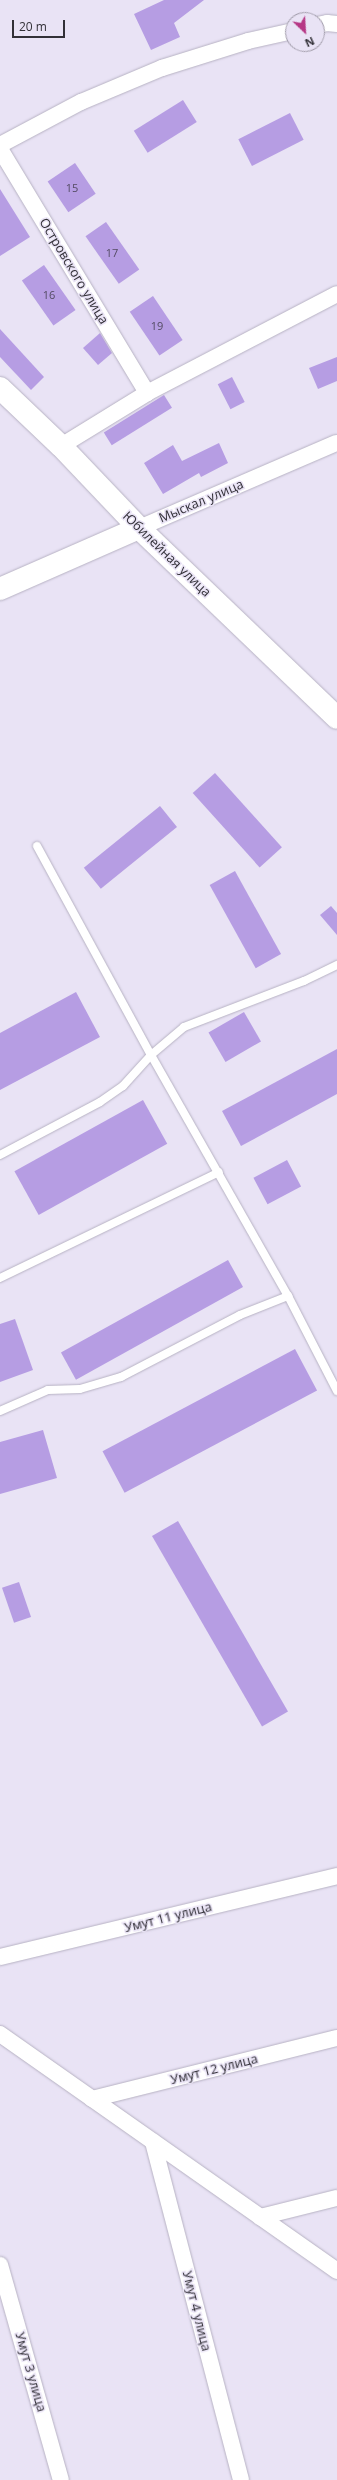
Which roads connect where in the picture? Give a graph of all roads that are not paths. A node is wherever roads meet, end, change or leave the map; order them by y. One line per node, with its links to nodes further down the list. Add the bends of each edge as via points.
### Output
1 (325, 24): 2 (street)
2 (337, 24)
3 (285, 33): 4 (street, via 248,41 162,68 81,102)
4 (0, 145)
5 (0, 149): 8 (street, Островского улица)
6 (337, 294): 8 (street)
7 (0, 388): 10 (main road, Юбилейная улица)
8 (147, 393): 10 (street)
9 (336, 443): 11 (street, Мыскал улица)
10 (61, 446): 11 (main road, Юбилейная улица)
11 (139, 528): 12 (main road, Мыскал улица); 13 (main road, Юбилейная улица)
12 (0, 590)
13 (337, 718)
14 (37, 846): 16 (lane)
15 (337, 965): 16 (lane, via 184,1027)
16 (151, 1055): 17 (lane, via 123,1086 112,1094); 18 (lane)
17 (0, 1155)
18 (219, 1172): 19 (lane); 20 (lane)
19 (0, 1278)
20 (288, 1296): 21 (lane); 22 (lane, via 240,1315 121,1377 80,1389 48,1390)
21 (337, 1391)
22 (0, 1411)
23 (337, 1876): 24 (street, Умут 11 улица)
24 (0, 1957)
25 (0, 2034): 27 (street)
26 (337, 2038): 27 (street, Умут 12 улица)
27 (92, 2099): 28 (street)
28 (153, 2142): 30 (street); 34 (street, Умут 4 улица)
29 (337, 2198): 30 (street)
30 (260, 2217): 32 (street)
31 (0, 2265): 33 (street, Умут 3 улица)
32 (337, 2271)
33 (61, 2480)
34 (241, 2480)

